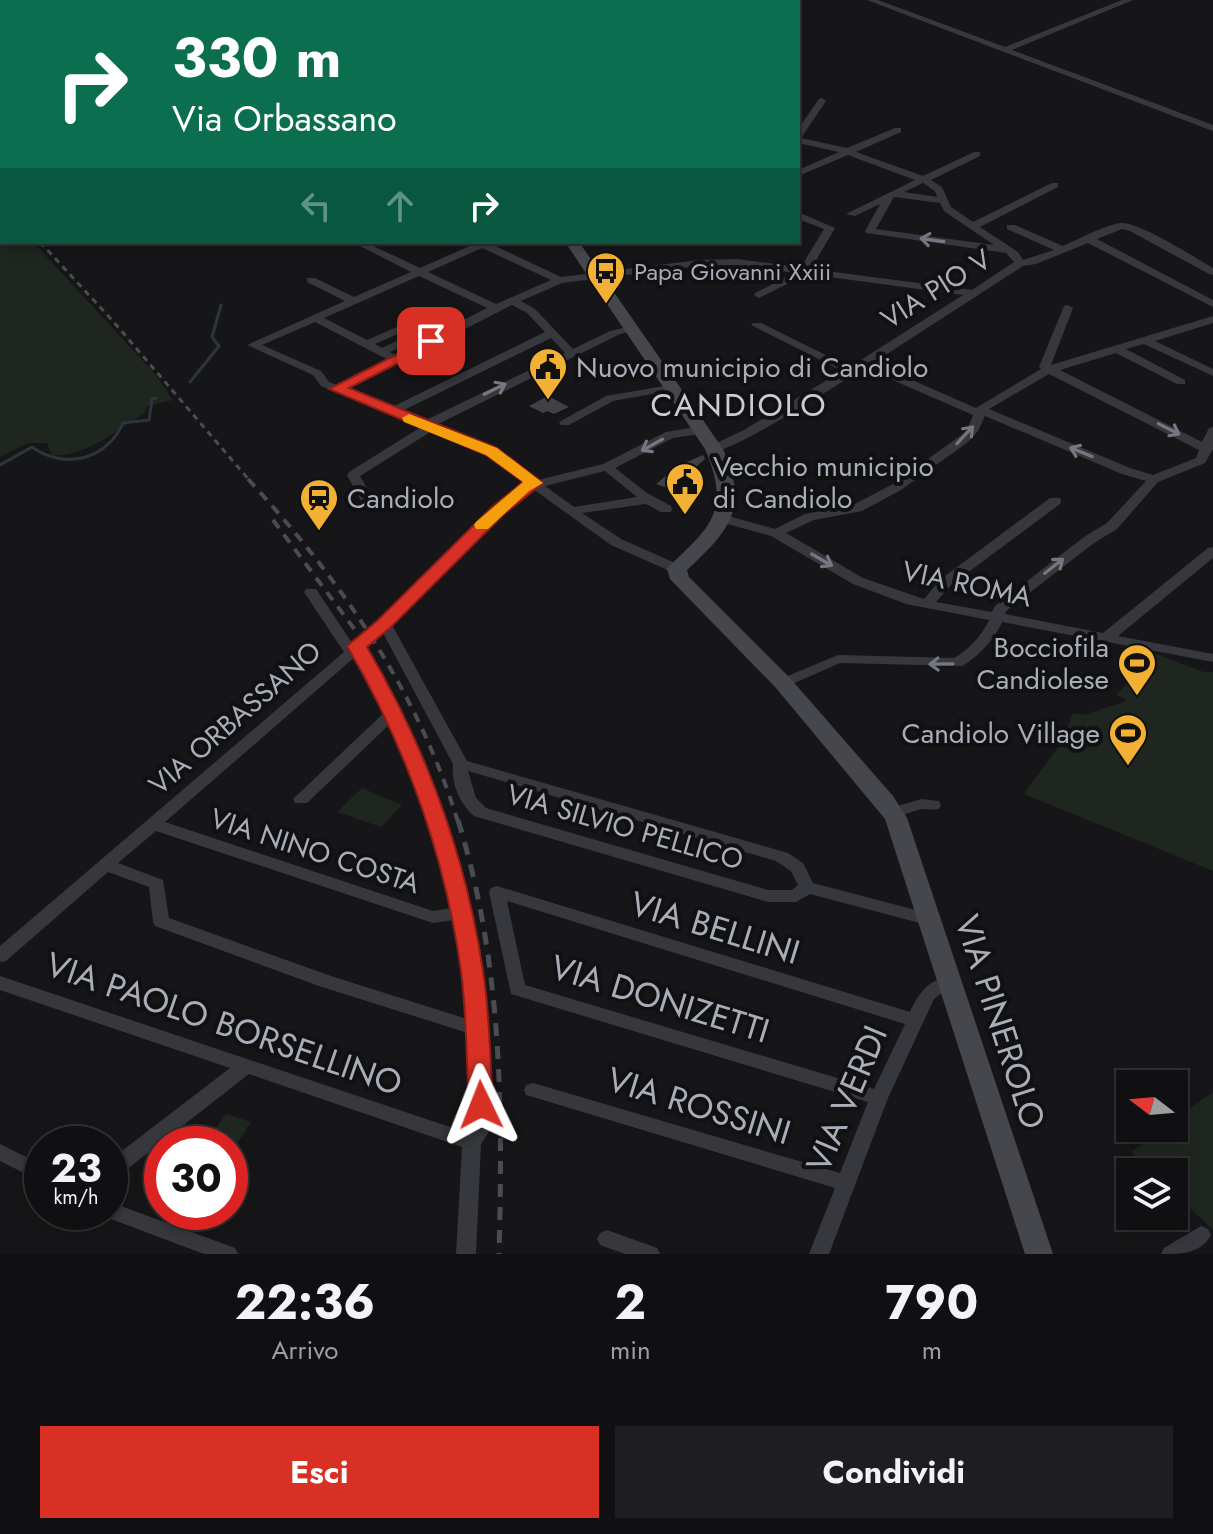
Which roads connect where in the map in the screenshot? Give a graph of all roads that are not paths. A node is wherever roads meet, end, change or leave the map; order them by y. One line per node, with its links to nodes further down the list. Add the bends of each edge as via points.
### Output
1 (871, 0): 3 (street)
2 (1129, 0): 3 (street)
3 (1005, 50): 5 (street)
4 (822, 101): 7 (street)
5 (1213, 128)
6 (898, 130): 9 (street)
7 (800, 135)
8 (800, 139): 9 (street)
9 (848, 152): 11 (street); 12 (street)
10 (977, 154): 12 (street)
11 (800, 172)
12 (924, 180): 14 (street); 15 (street, via 939,189)
13 (1055, 185): 18 (street)
14 (892, 195): 15 (street); 16 (street); 26 (street, one-way to 14, via 870,231)
15 (943, 201): 18 (street)
16 (851, 214)
17 (800, 216): 28 (street, via 830,228)
18 (973, 226): 26 (street)
19 (1011, 227): 25 (street, VIA PIO V)
20 (1087, 238): 25 (street, VIA PIO V); 30 (street, VIA PIO V, via 1121,226 1133,228); 40 (street)
21 (361, 244): 29 (street)
22 (480, 244): 29 (street)
23 (484, 244): 33 (street)
24 (573, 244): 31 (main road)
25 (1061, 249): 27 (street, VIA PIO V)
26 (1009, 250): 27 (street)
27 (1020, 263): 35 (street, VIA PIO V)
28 (807, 270): 31 (street, via 715,262); 34 (street); 36 (street)
29 (421, 272): 37 (street); 41 (street)
30 (1213, 272)
31 (596, 276): 33 (street); 47 (main road)
32 (311, 280): 37 (street)
33 (560, 280): 38 (street)
34 (926, 288): 35 (street); 39 (street)
35 (971, 293): 39 (street, VIA PIO V)
36 (759, 295)
37 (354, 301): 44 (street)
38 (512, 301): 41 (street); 48 (street)
39 (956, 303): 56 (street, VIA PIO V)
40 (1213, 304)
41 (496, 308): 55 (street)
42 (1068, 308): 57 (street, via 1045,367)
43 (433, 315): 51 (street)
44 (316, 318): 51 (street); 62 (street, via 253,345 317,373)
45 (1213, 319): 50 (street)
46 (757, 325): 58 (street)
47 (631, 329): 54 (street); 61 (main road)
48 (553, 333): 54 (street); 63 (street)
49 (407, 340): 53 (street)
50 (1145, 340): 52 (street); 59 (street)
51 (367, 344): 53 (street)
52 (1117, 349): 57 (street); 60 (street)
53 (381, 352): 55 (street)
54 (571, 353): 66 (street, one-way to 54)
55 (395, 359): 62 (street)
56 (864, 363): 58 (street, VIA PIO V); 64 (street)
57 (1049, 369): 64 (street); 70 (street, one-way to 70)
58 (850, 371): 69 (street, VIA PIO V)
59 (1213, 373)
60 (1181, 382)
61 (670, 388): 65 (street, via 610,398); 67 (main road)
62 (337, 389): 63 (street)
63 (393, 411): 66 (street)
64 (980, 412): 72 (street, one-way to 64); 80 (street, one-way to 64, via 810,517 851,511 897,487 964,439)
65 (565, 422)
66 (428, 426): 73 (street, via 491,451); 76 (street, via 353,475)
67 (700, 430): 69 (main road); 71 (street, one-way to 71, via 670,435)
68 (1213, 431): 70 (street)
69 (714, 449): 79 (main road, via 729,489)
70 (1207, 449): 72 (street, via 1191,466)
71 (607, 467): 73 (street); 74 (street)
72 (1154, 479): 85 (street, one-way to 72, via 1000,609 1112,526)
73 (535, 483): 78 (street); 86 (street, VIA ORBASSANO, via 497,512)
74 (645, 500): 77 (street); 78 (street)
75 (1055, 501): 84 (street, via 946,582)
76 (369, 503)
77 (666, 509)
78 (573, 511): 82 (street, via 616,542)
79 (725, 519): 80 (street, VIA ROMA); 82 (main road)
80 (776, 533): 84 (street, VIA ROMA, one-way to 84, via 883,592)
81 (1213, 551): 87 (street)
82 (677, 569): 90 (main road, VIA PINEROLO, via 680,579)
83 (311, 592): 88 (street)
84 (928, 603): 85 (street, VIA ROMA)
85 (997, 617): 87 (street, VIA ROMA); 90 (street, one-way to 90, via 975,650 957,663 838,659)
86 (385, 624): 88 (street, VIA ORBASSANO); 92 (street, VIA SILVIO PELLICO)
87 (1106, 638): 89 (street, VIA ROMA)
88 (353, 649): 91 (street); 96 (street, VIA ORBASSANO)
89 (1213, 658)
90 (783, 683): 95 (main road, VIA PINEROLO)
91 (394, 712): 93 (street); 100 (street, via 427,787)
92 (461, 764): 98 (street, via 782,857 797,867); 98 (street, VIA SILVIO PELLICO, via 471,806 480,812 768,896 796,896)
93 (301, 799)
94 (933, 805): 95 (street)
95 (893, 813): 101 (main road, VIA PINEROLO)
96 (153, 824): 97 (street, VIA ORBASSANO); 100 (street, VIA NINO COSTA, via 433,917)
97 (105, 865): 102 (street, VIA ORBASSANO); 106 (street, via 157,884 161,922)
98 (807, 887): 101 (street)
99 (497, 892): 105 (street, VIA BELLINI); 109 (street, VIA DONIZETTI, via 517,989)
100 (462, 913): 106 (street)
101 (931, 920): 104 (main road, VIA PINEROLO)
102 (0, 956)
103 (0, 983): 107 (street, VIA PAOLO BORSELLINO)
104 (951, 984): 105 (street, VIA VERDI, via 927,995); 122 (main road, VIA PINEROLO)
105 (915, 1020): 109 (street, VIA VERDI)
106 (478, 1029): 110 (street, via 482,1129)
107 (246, 1066): 110 (street, VIA PAOLO BORSELLINO); 112 (street)
108 (533, 1090): 114 (street, VIA ROSSINI)
109 (879, 1098): 114 (street, VIA VERDI)
110 (472, 1142): 119 (street)
111 (0, 1152): 113 (street)
112 (128, 1157)
113 (24, 1165)
114 (846, 1183): 121 (street, VIA VERDI)
115 (128, 1217): 118 (street)
116 (1201, 1235): 123 (street)
117 (607, 1239): 120 (street)
118 (228, 1254)
119 (466, 1254)
120 (650, 1254)
121 (819, 1254)
122 (1039, 1254)
123 (1171, 1254)

